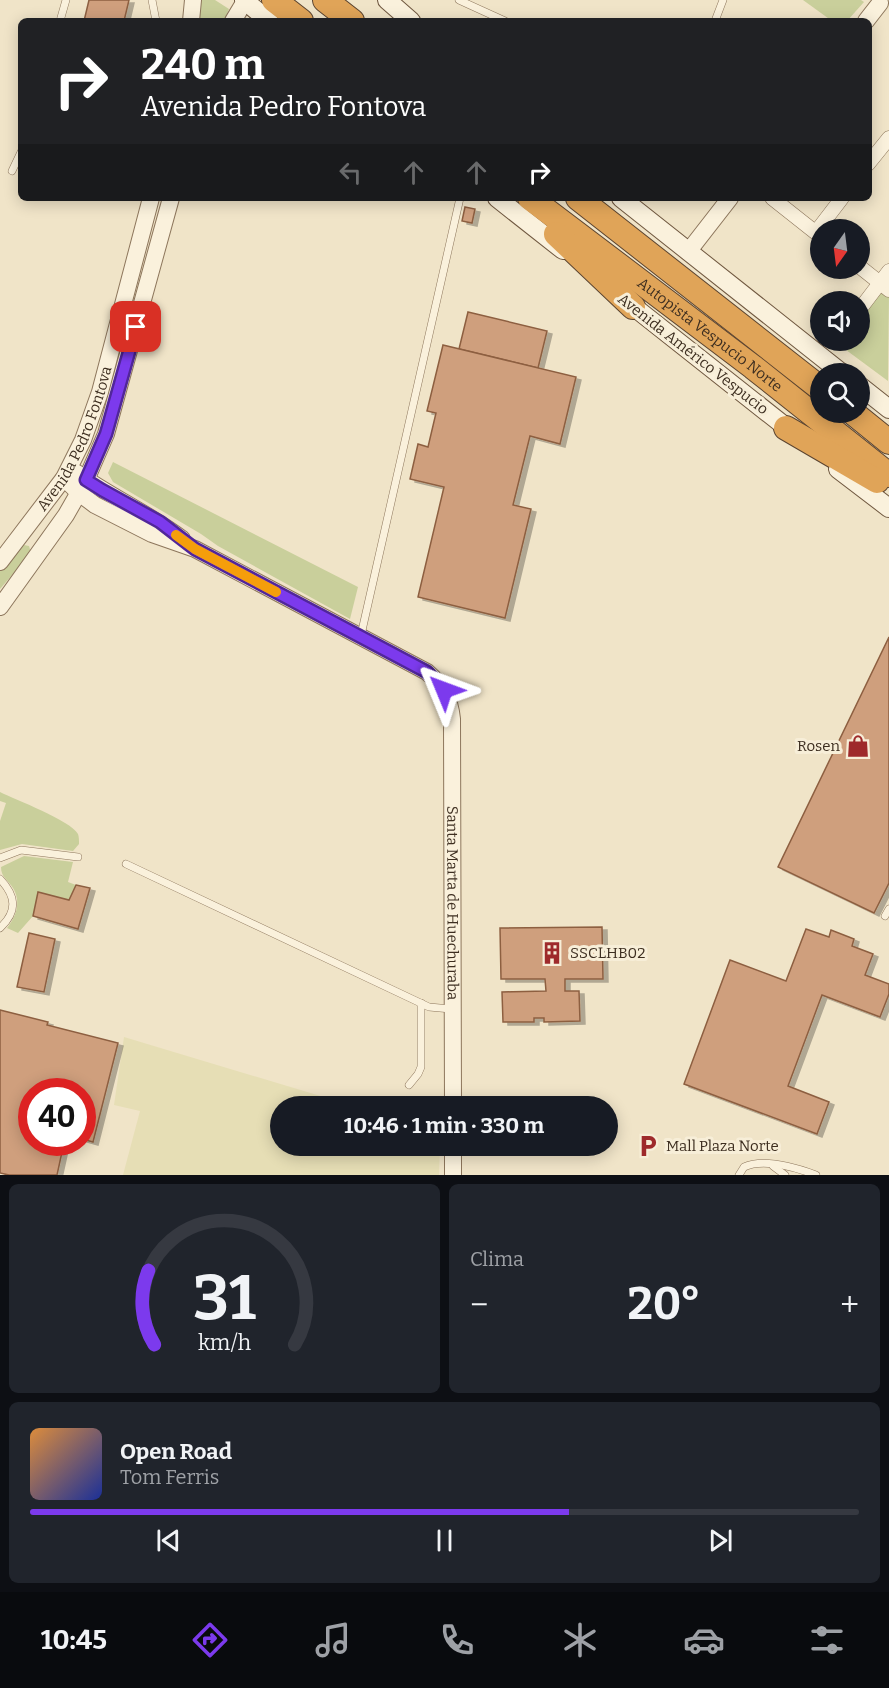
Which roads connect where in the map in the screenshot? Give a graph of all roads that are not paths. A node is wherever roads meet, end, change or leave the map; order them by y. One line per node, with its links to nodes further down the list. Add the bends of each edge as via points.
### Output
1 (66, 0): 11 (lane)
2 (152, 0): 12 (lane)
3 (193, 0): 13 (street)
4 (245, 0): 14 (street); 15 (main road)
5 (274, 0): 16 (highway)
6 (325, 0): 17 (highway)
7 (387, 0): 18 (main road)
8 (459, 0): 19 (lane)
9 (723, 0): 20 (lane)
10 (882, 4): 21 (street)
11 (61, 18)
12 (155, 18)
13 (191, 18)
14 (234, 18)
15 (266, 18)
16 (297, 18)
17 (348, 18)
18 (408, 18)
19 (498, 18)
20 (716, 18)
21 (869, 18)
22 (889, 138): 24 (street)
23 (18, 158): 25 (lane)
24 (872, 159)
25 (12, 171)
26 (151, 201): 52 (street, Avenida Pedro Fontova, via 100,392)
27 (170, 201): 54 (street, Avenida Pedro Fontova, via 106,434)
28 (459, 201): 61 (lane)
29 (501, 201): 44 (main road, Avenida Américo Vespucio)
30 (520, 201): 44 (highway)
31 (534, 201): 53 (highway, Autopista Vespucio Norte)
32 (582, 201): 46 (highway, Autopista Vespucio Norte)
33 (625, 201): 39 (main road)
34 (728, 201): 39 (street)
35 (776, 201): 38 (street)
36 (840, 201): 37 (street)
37 (828, 219)
38 (810, 228)
39 (688, 252): 45 (main road)
40 (889, 271): 42 (street)
41 (870, 275): 42 (street)
42 (884, 287): 43 (street)
43 (870, 300)
44 (633, 307): 50 (main road, Avenida Américo Vespucio)
45 (829, 363)
46 (810, 380)
47 (870, 394): 48 (main road)
48 (889, 410)
49 (866, 423): 51 (highway)
50 (786, 428): 55 (highway); 56 (main road, Avenida Américo Vespucio)
51 (889, 442)
52 (67, 473): 54 (street); 57 (street, Avenida Pedro Fontova)
53 (889, 475)
54 (83, 486): 58 (street, Avenida Pedro Fontova); 61 (street, via 102,490 160,522 195,549)
55 (889, 488)
56 (889, 508)
57 (16, 542): 58 (street, via 31,543); 59 (street, Avenida Pedro Fontova)
58 (35, 559): 60 (street, Avenida Pedro Fontova)
59 (0, 562)
60 (0, 607)
61 (360, 637): 70 (street, Santa Marta de Huechuraba, via 427,672 448,699 452,719)
62 (78, 857): 63 (lane, via 21,850)
63 (0, 858)
64 (126, 864): 69 (lane)
65 (0, 879): 68 (lane, via 14,900 11,913)
66 (889, 909): 67 (lane)
67 (885, 916)
68 (0, 928)
69 (421, 1003): 70 (lane); 71 (lane, via 421,1067)
70 (453, 1009): 72 (street, Santa Marta de Huechuraba)
71 (409, 1085)
72 (453, 1096)
73 (453, 1156): 75 (street)
74 (771, 1165): 76 (lane, via 750,1164); 77 (lane); 78 (lane, via 795,1167)
75 (453, 1175)
76 (739, 1175)
77 (785, 1175)
78 (816, 1175)

